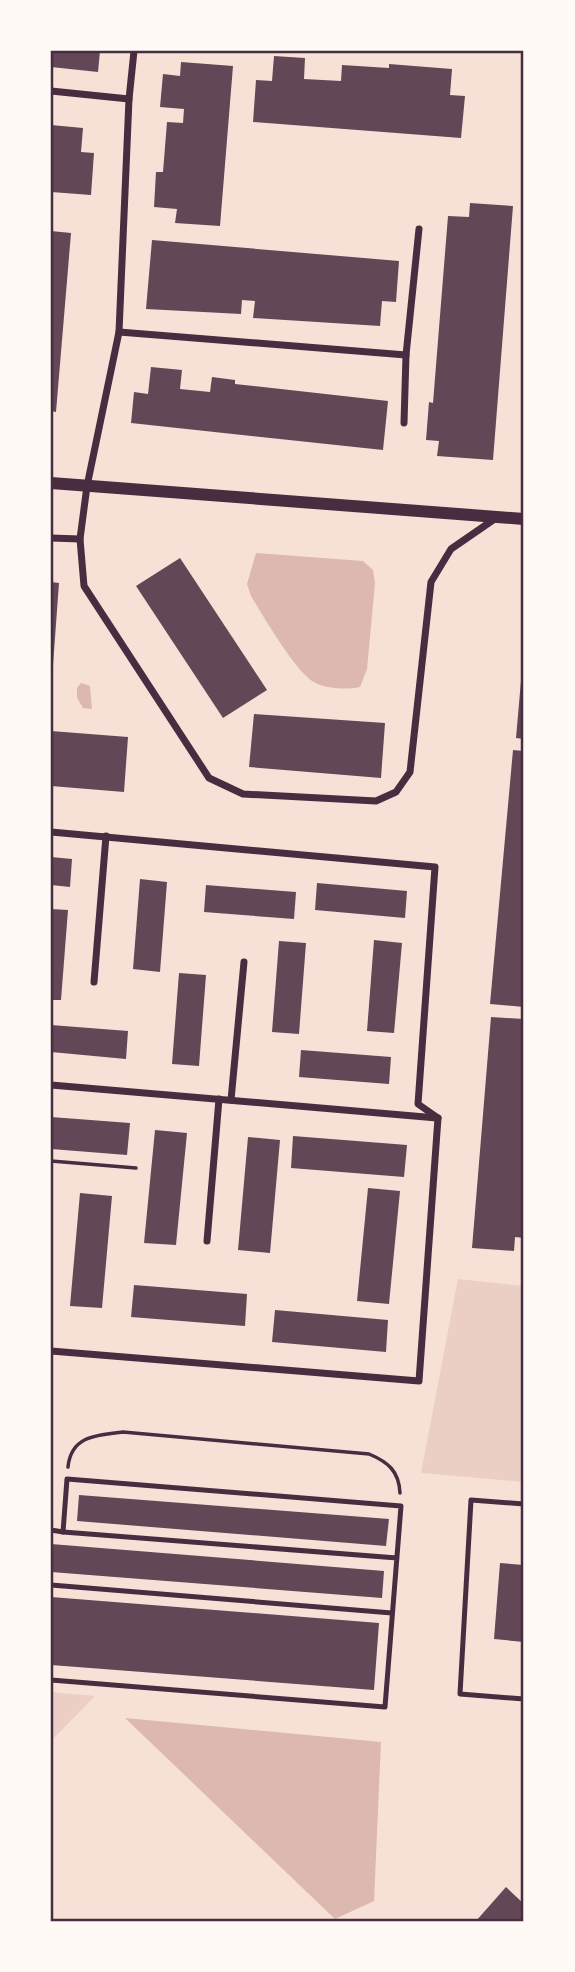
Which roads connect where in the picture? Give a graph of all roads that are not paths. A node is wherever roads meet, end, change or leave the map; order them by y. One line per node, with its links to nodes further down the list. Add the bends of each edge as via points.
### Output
1 (134, 51): 3 (street)
2 (51, 90): 3 (street)
3 (129, 99): 5 (street)
4 (419, 229): 6 (street)
5 (119, 332): 6 (street); 9 (street)
6 (406, 355): 7 (street)
7 (404, 423)
8 (51, 483): 9 (street)
9 (87, 486): 10 (street); 13 (street)
10 (499, 516): 11 (street); 13 (street, via 451,548 431,582 410,772 396,792 376,801 243,794 209,778 84,586)
11 (524, 519)
12 (51, 538): 13 (street)
13 (80, 539)
14 (51, 832): 15 (street)
15 (106, 835): 17 (street); 21 (street, via 435,867 418,1104)
16 (244, 962): 20 (street)
17 (94, 982)
18 (51, 1085): 19 (street)
19 (219, 1099): 20 (street); 22 (street)
20 (231, 1100): 21 (street)
21 (438, 1118): 23 (street, via 419,1381)
22 (207, 1241)
23 (51, 1351)
24 (524, 1504): 31 (lane, via 471,1500 460,1694)
25 (51, 1530): 26 (lane)
26 (63, 1532): 27 (lane); 27 (lane, via 67,1479 401,1506)
27 (397, 1558): 29 (lane)
28 (51, 1585): 29 (lane)
29 (392, 1613): 30 (lane, via 385,1707)
30 (51, 1680)
31 (524, 1699)

